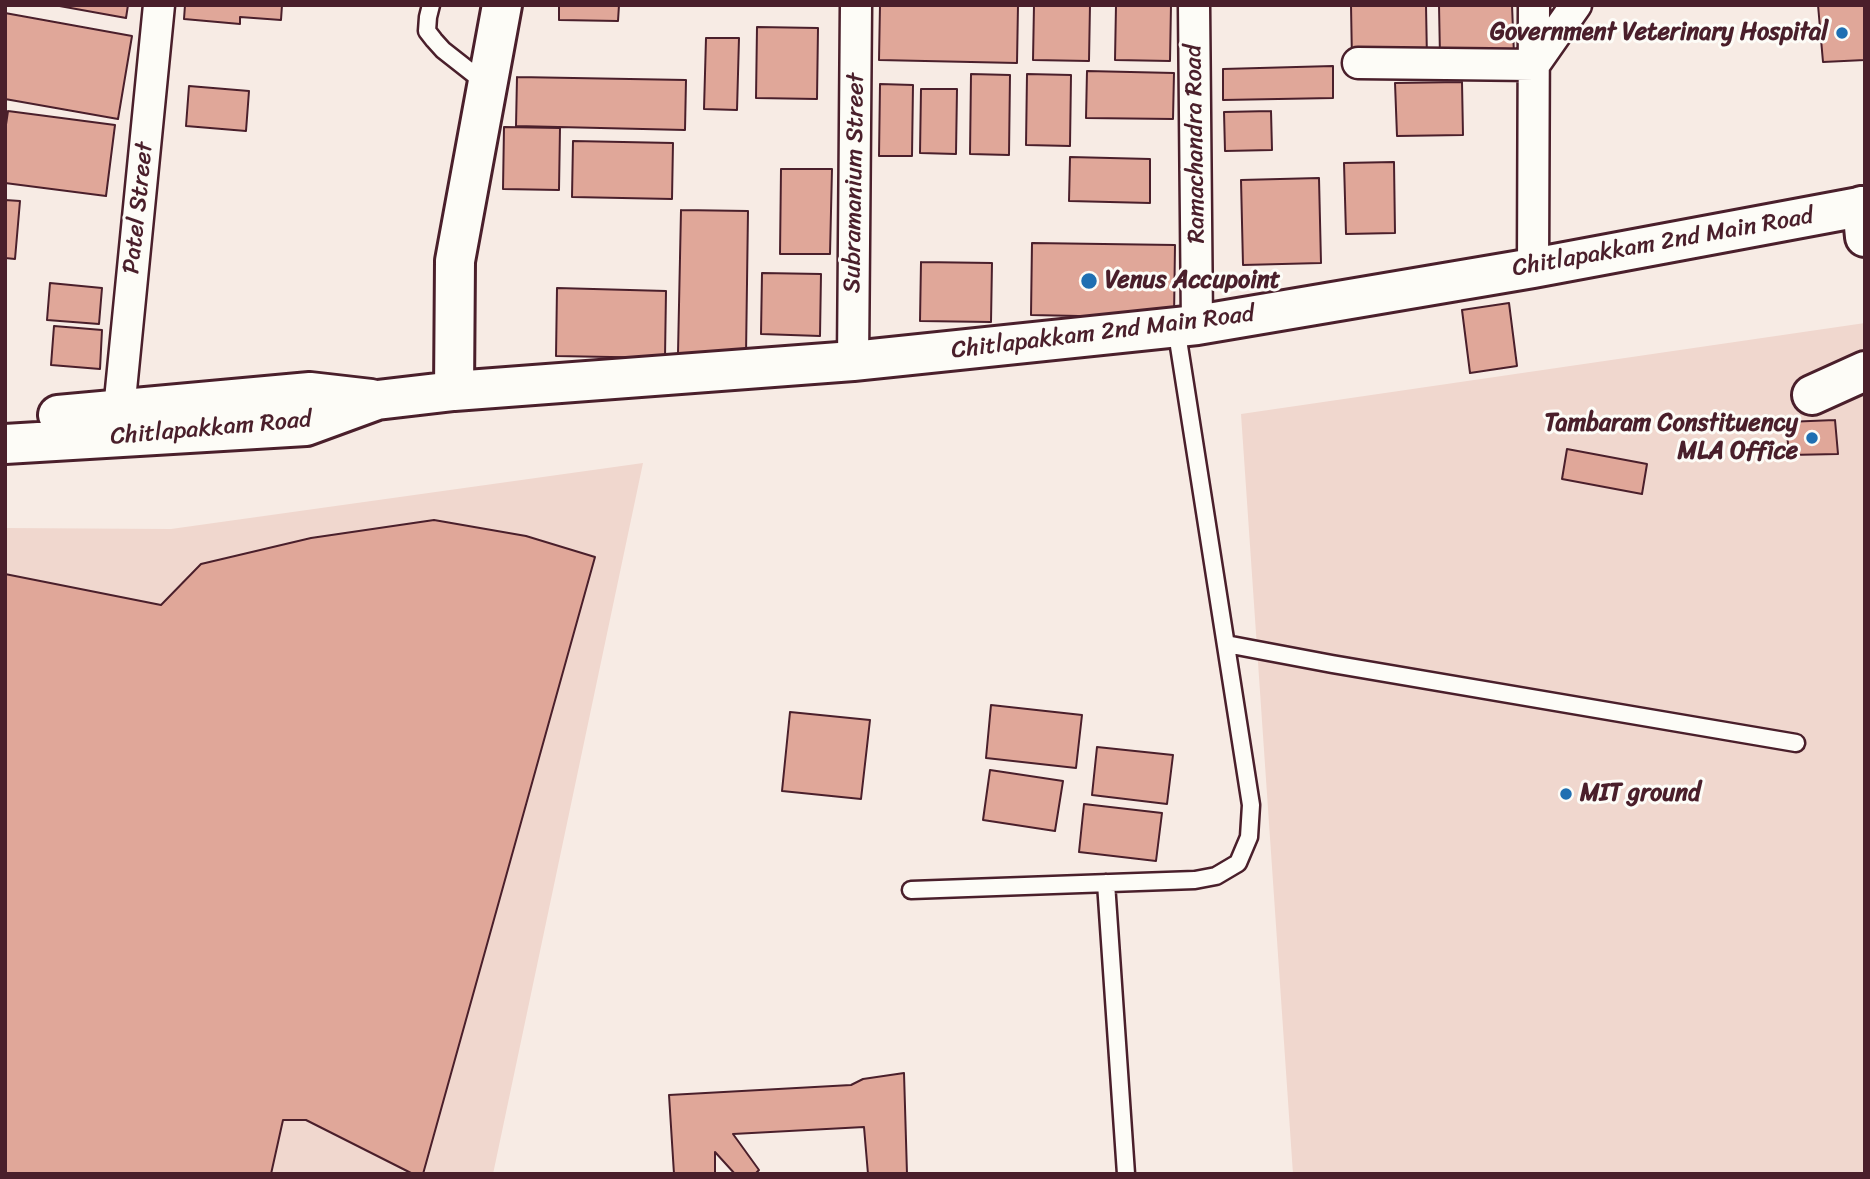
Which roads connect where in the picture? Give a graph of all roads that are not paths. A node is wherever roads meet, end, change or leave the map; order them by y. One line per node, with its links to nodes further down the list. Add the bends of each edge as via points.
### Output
1 (159, 5): 19 (street, Patel Street)
2 (431, 5): 10 (lane, via 427,30 434,40)
3 (502, 5): 10 (main road)
4 (856, 5): 14 (street, Subramanium Street)
5 (1194, 5): 13 (street, Ramachandra Road)
6 (1534, 5): 9 (street)
7 (1576, 5): 9 (street)
8 (1358, 63): 9 (street)
9 (1534, 65): 12 (street)
10 (487, 85): 16 (main road, via 455,261)
11 (1864, 216): 12 (main road, Chitlapakkam 2nd Main Road)
12 (1534, 268): 13 (main road, Chitlapakkam 2nd Main Road)
13 (1186, 326): 14 (main road, Chitlapakkam 2nd Main Road); 22 (lane)
14 (853, 361): 16 (main road, Chitlapakkam 2nd Main Road)
15 (1865, 371): 17 (main road)
16 (454, 391): 18 (main road, Chitlapakkam 2nd Main Road)
17 (1812, 395)
18 (377, 400): 19 (main road, Chitlapakkam Road, via 310,392); 21 (main road, Chitlapakkam Road, via 306,426)
19 (119, 410): 20 (main road, Chitlapakkam Road)
20 (5, 419)
21 (5, 444)
22 (1226, 644): 23 (lane); 24 (lane, via 1251,805 1249,837 1238,863 1216,876 1195,880)
23 (1796, 743)
24 (1106, 883): 25 (lane); 26 (lane)
25 (911, 890)
26 (1126, 1174)

